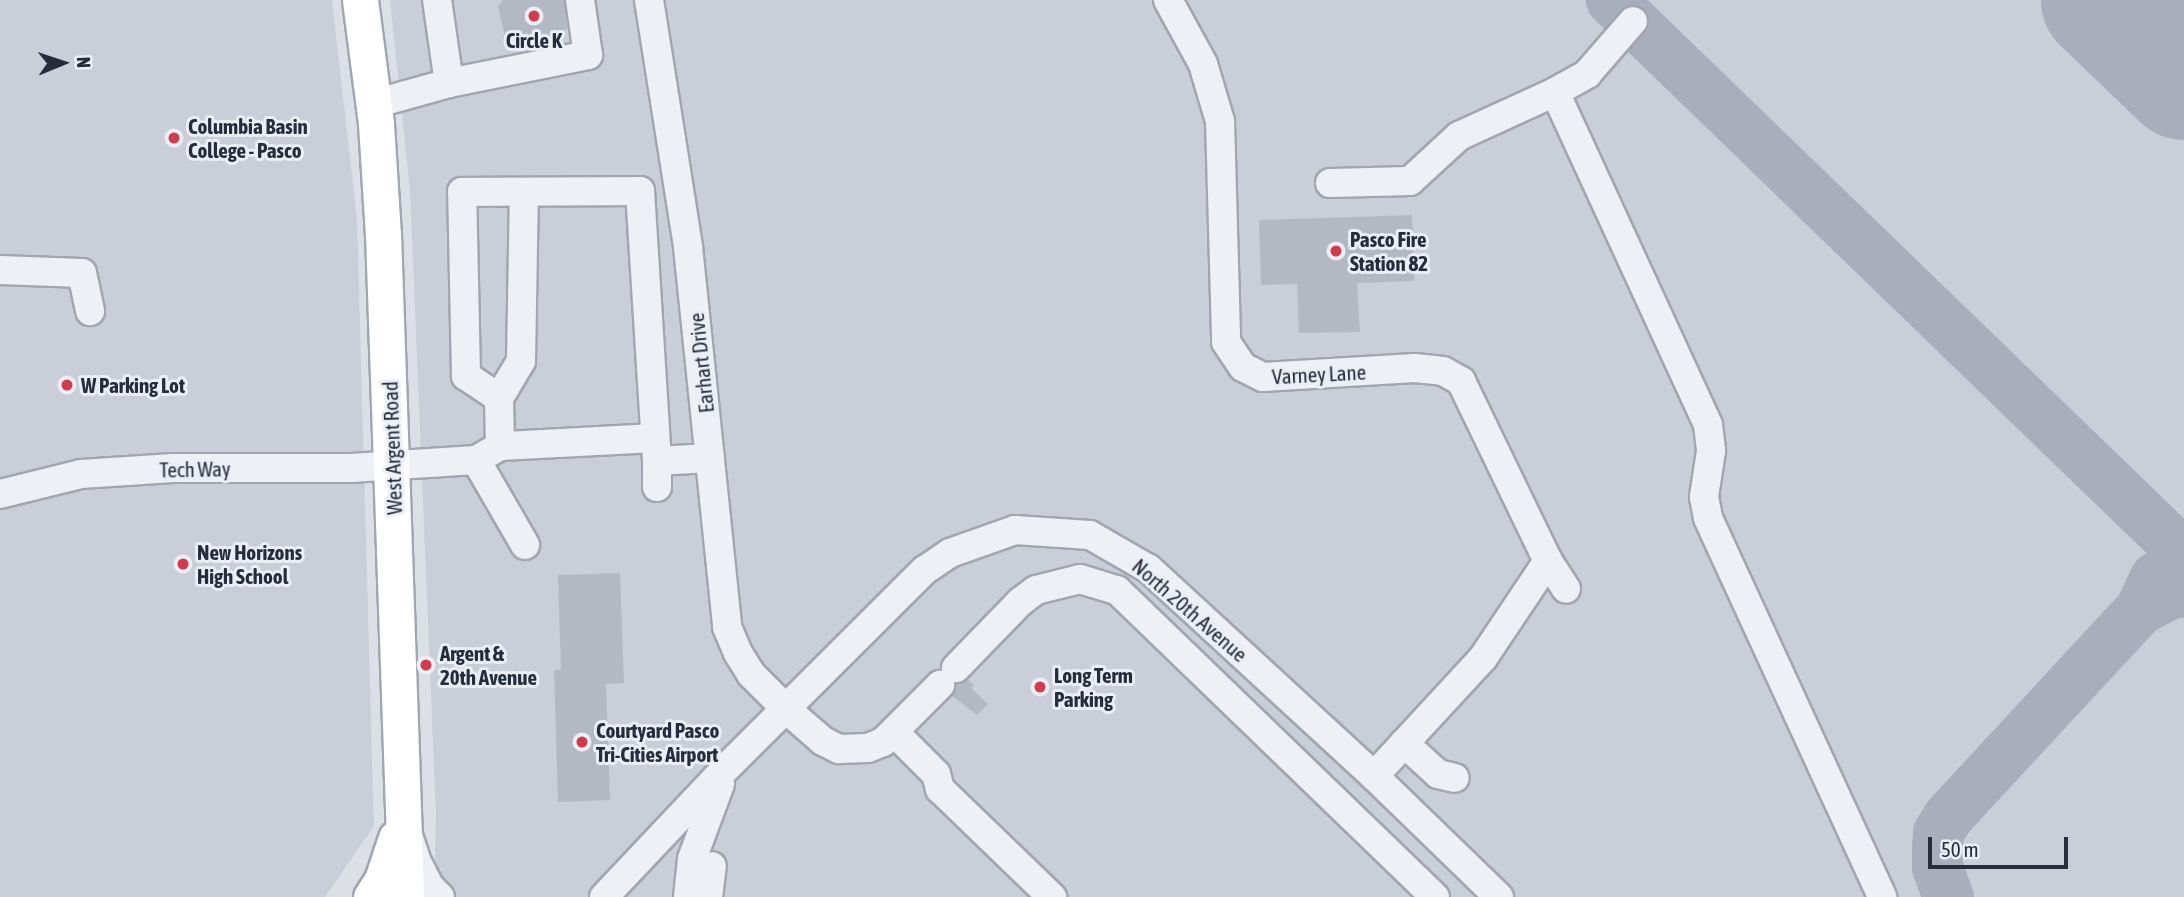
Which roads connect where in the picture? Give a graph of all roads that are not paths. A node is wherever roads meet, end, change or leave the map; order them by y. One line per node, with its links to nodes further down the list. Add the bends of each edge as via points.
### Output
1 (360, 0): 9 (main road, West Argent Road)
2 (437, 0): 7 (street)
3 (580, 0): 7 (street, via 588,55)
4 (649, 0): 16 (street, Earhart Drive, via 683,208)
5 (1168, 0): 22 (street, Varney Lane, via 1203,64 1220,121 1226,342 1243,367 1263,377 1415,368 1443,371 1461,381)
6 (1633, 21): 8 (street, via 1587,74)
7 (449, 82): 9 (street)
8 (1555, 92): 10 (street, via 1459,136 1410,181); 39 (street, via 1709,425 1711,452 1704,497 1708,518)
9 (374, 104): 19 (main road, West Argent Road)
10 (1330, 183)
11 (524, 192): 14 (street, via 521,361); 14 (street, via 462,192 466,376); 18 (street, via 640,191)
12 (0, 270): 13 (street, via 82,273)
13 (90, 311)
14 (499, 398): 15 (street)
15 (499, 446): 17 (street); 18 (street)
16 (710, 458): 18 (street); 24 (street, Earhart Drive, via 727,627 751,674)
17 (476, 460): 19 (street, Tech Way); 21 (street)
18 (656, 462)
19 (392, 466): 20 (street, Tech Way, via 173,468 81,474); 28 (main road, West Argent Road)
20 (0, 494)
21 (525, 545)
22 (1548, 562): 23 (street, Varney Lane); 27 (street, via 1483,657)
23 (1566, 589)
24 (786, 709): 25 (street, Earhart Drive, via 822,741 839,749 868,748); 26 (street, North 20th Avenue); 27 (street, North 20th Avenue, via 925,570 950,553 1015,530 1090,535 1149,569)
25 (895, 733): 36 (street, via 936,774 940,789); 37 (street, via 1036,590 1080,579 1101,584 1125,596)
26 (728, 766): 33 (street, North 20th Avenue); 34 (street, via 699,835)
27 (1374, 776): 38 (street, North 20th Avenue)
28 (403, 818): 30 (main road, via 382,880); 31 (main road, West Argent Road); 32 (street, via 416,860)
29 (712, 866): 35 (street)
30 (371, 897)
31 (406, 897)
32 (440, 897)
33 (604, 897)
34 (688, 897)
35 (708, 897)
36 (1052, 897)
37 (1435, 897)
38 (1499, 897)
39 (1882, 897)

